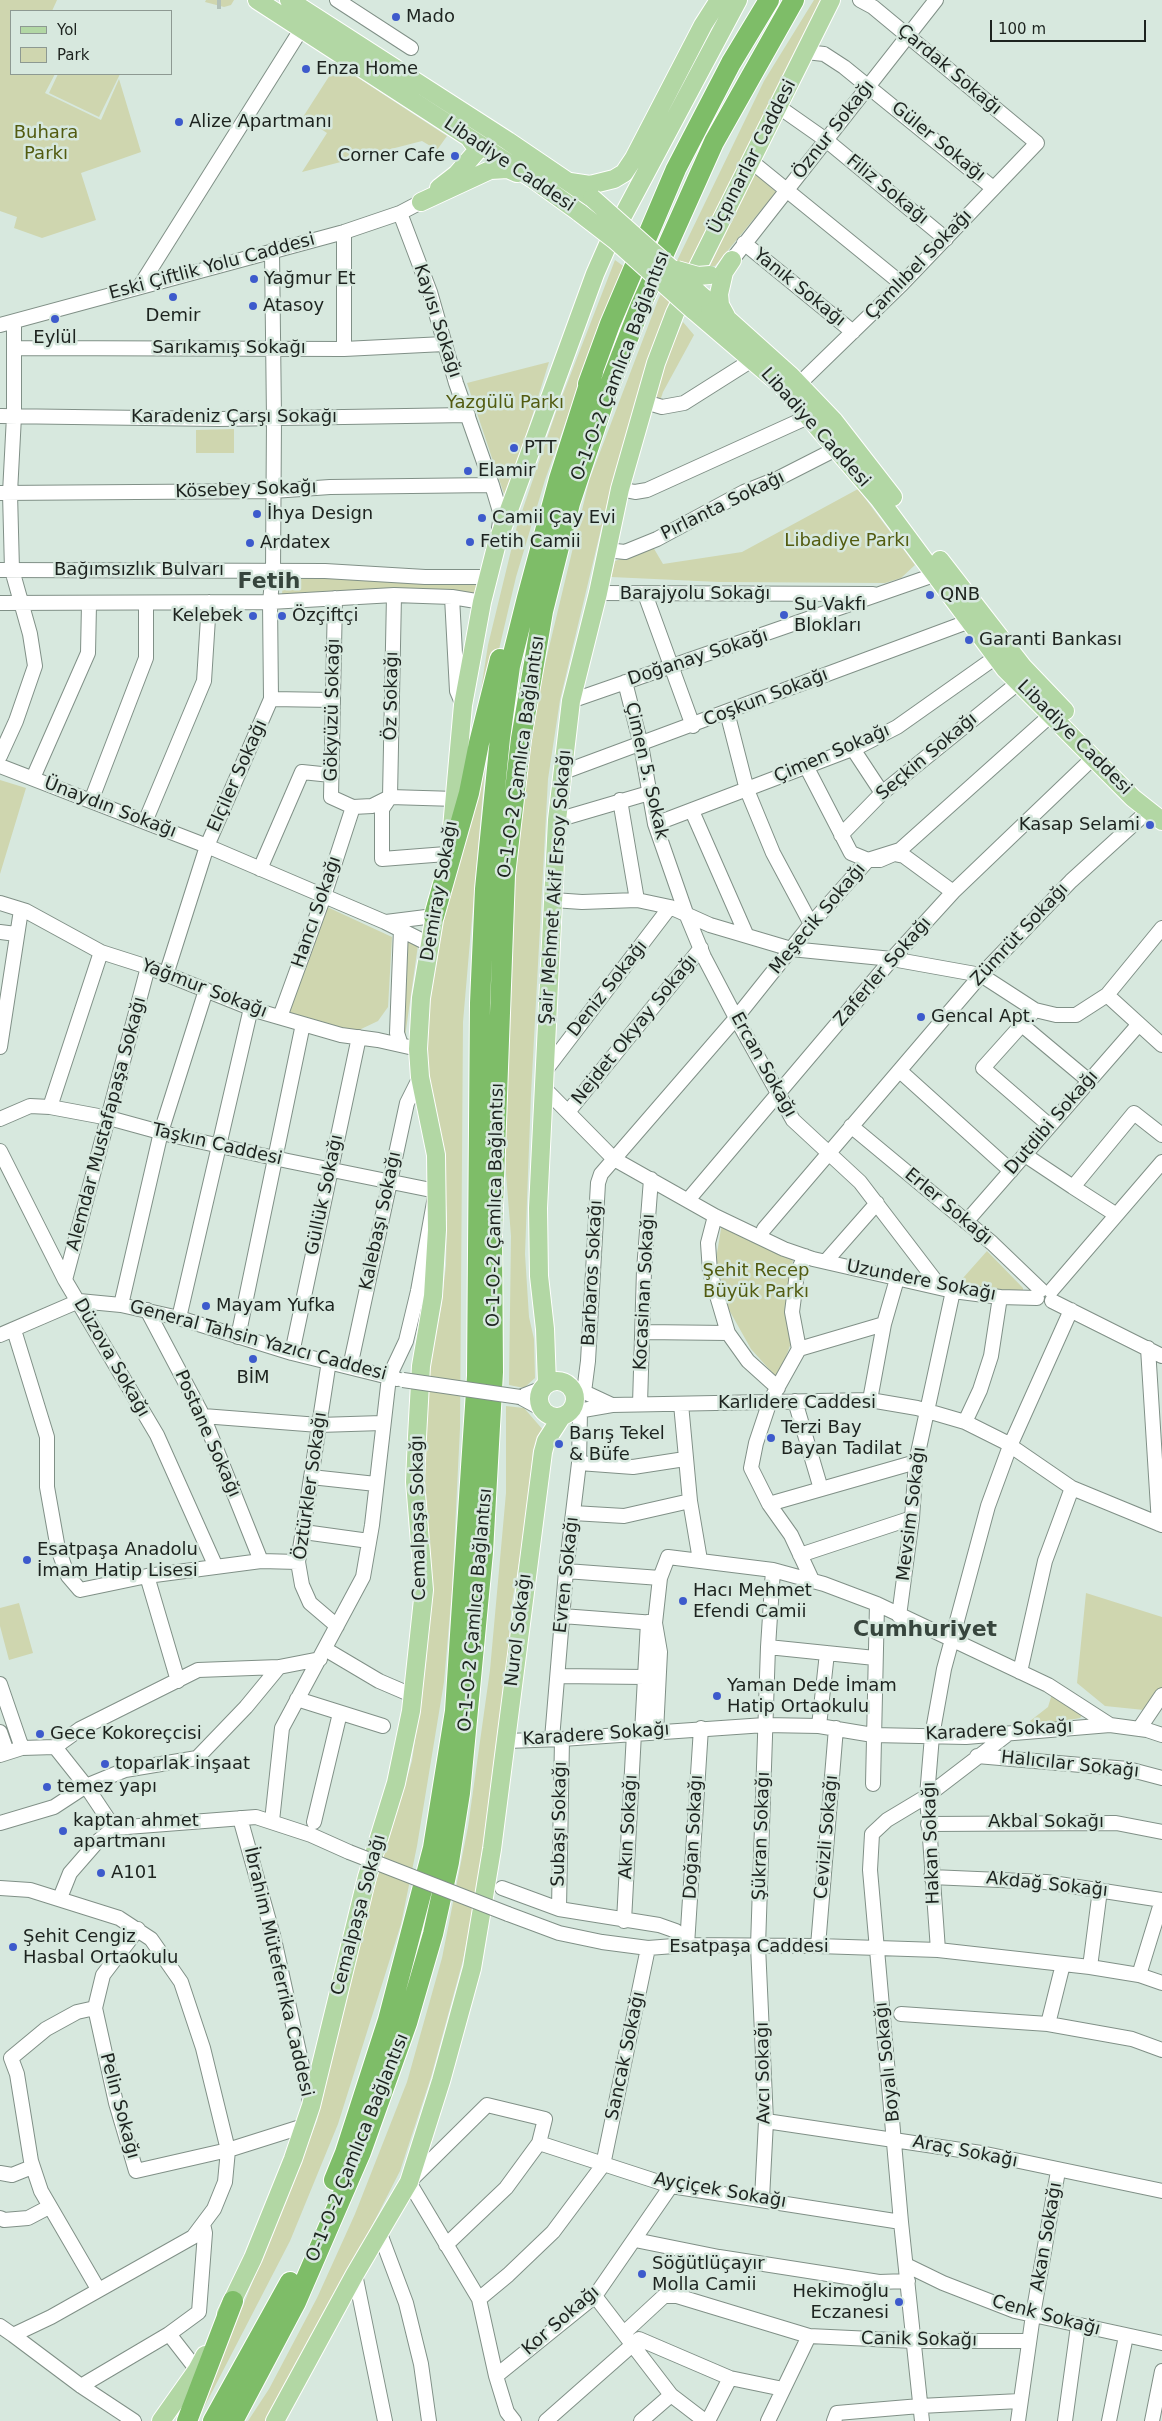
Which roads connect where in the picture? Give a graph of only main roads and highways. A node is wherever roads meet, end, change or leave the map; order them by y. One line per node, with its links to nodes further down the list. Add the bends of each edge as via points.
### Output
1 (257, 0): 8 (main road, Libadiye Caddesi)
2 (289, 0): 8 (main road, Libadiye Caddesi)
3 (719, 0): 10 (main road, via 624,173 590,185)
4 (738, 0): 18 (main road, Demiray Sokağı, via 605,250 497,543 482,602 463,705 456,799)
5 (769, 0): 16 (highway, O-1-O-2 Çamlıca Bağlantısı, via 731,63 676,169)
6 (794, 0): 27 (highway, O-1-O-2 Çamlıca Bağlantısı, via 714,142 641,305 607,392 570,503 543,611 521,739 505,875 492,1233 493,1372 485,1524 460,1792 449,1862 433,1934 407,2023 361,2152 296,2302)
7 (831, 0): 14 (main road, Üçpınarlar Caddesi)
8 (488, 143): 9 (main road, Libadiye Caddesi); 10 (main road, Libadiye Caddesi); 11 (main road, via 478,171); 11 (main road, via 420,202)
9 (533, 179): 11 (main road, via 499,168); 13 (main road, Libadiye Caddesi, bridge)
10 (570, 182): 12 (main road, Libadiye Caddesi, bridge)
11 (463, 184)
12 (666, 264): 13 (main road, Libadiye Caddesi, bridge); 15 (main road, bridge, via 698,276 722,270 732,260 724,272 719,294 720,305)
13 (698, 303): 15 (main road, Libadiye Caddesi); 17 (main road, Libadiye Caddesi, via 752,360 782,386 879,498 1018,683 1134,798)
14 (675, 313): 20 (main road, Şair Mehmet Akif Ersoy Sokağı, via 656,363 620,489 572,701 561,774 538,1208 544,1329)
15 (733, 324): 17 (main road, Libadiye Caddesi, via 834,421 1022,668 1138,786)
16 (593, 372): 18 (highway, via 534,525 469,794); 26 (highway, via 559,479 527,598 510,666 500,738 485,889 480,1003 476,1376 455,1711 433,1848 388,2020 345,2154 285,2293)
17 (1158, 812)
18 (434, 916): 19 (main road, Demiray Sokağı, via 410,1047)
19 (420, 1077): 22 (main road, Cemalpaşa Sokağı, via 436,1155 436,1191 433,1296 420,1366 416,1482 424,1590 414,1696 396,1783 365,1886)
20 (555, 1384): 21 (main road, via 574,1394); 21 (main road, via 539,1398 542,1409 551,1415)
21 (569, 1413): 28 (main road, Nurol Sokağı, via 546,1441 543,1452 492,1849 472,1968 441,2081 409,2182 378,2232)
22 (311, 2106): 23 (main road, İbrahim Müteferrika Caddesi, via 253,2258)
23 (233, 2301): 24 (main road, İbrahim Müteferrika Caddesi, via 197,2370); 25 (highway)
24 (161, 2421)
25 (187, 2421)
26 (213, 2421)
27 (233, 2421)
28 (275, 2421)

